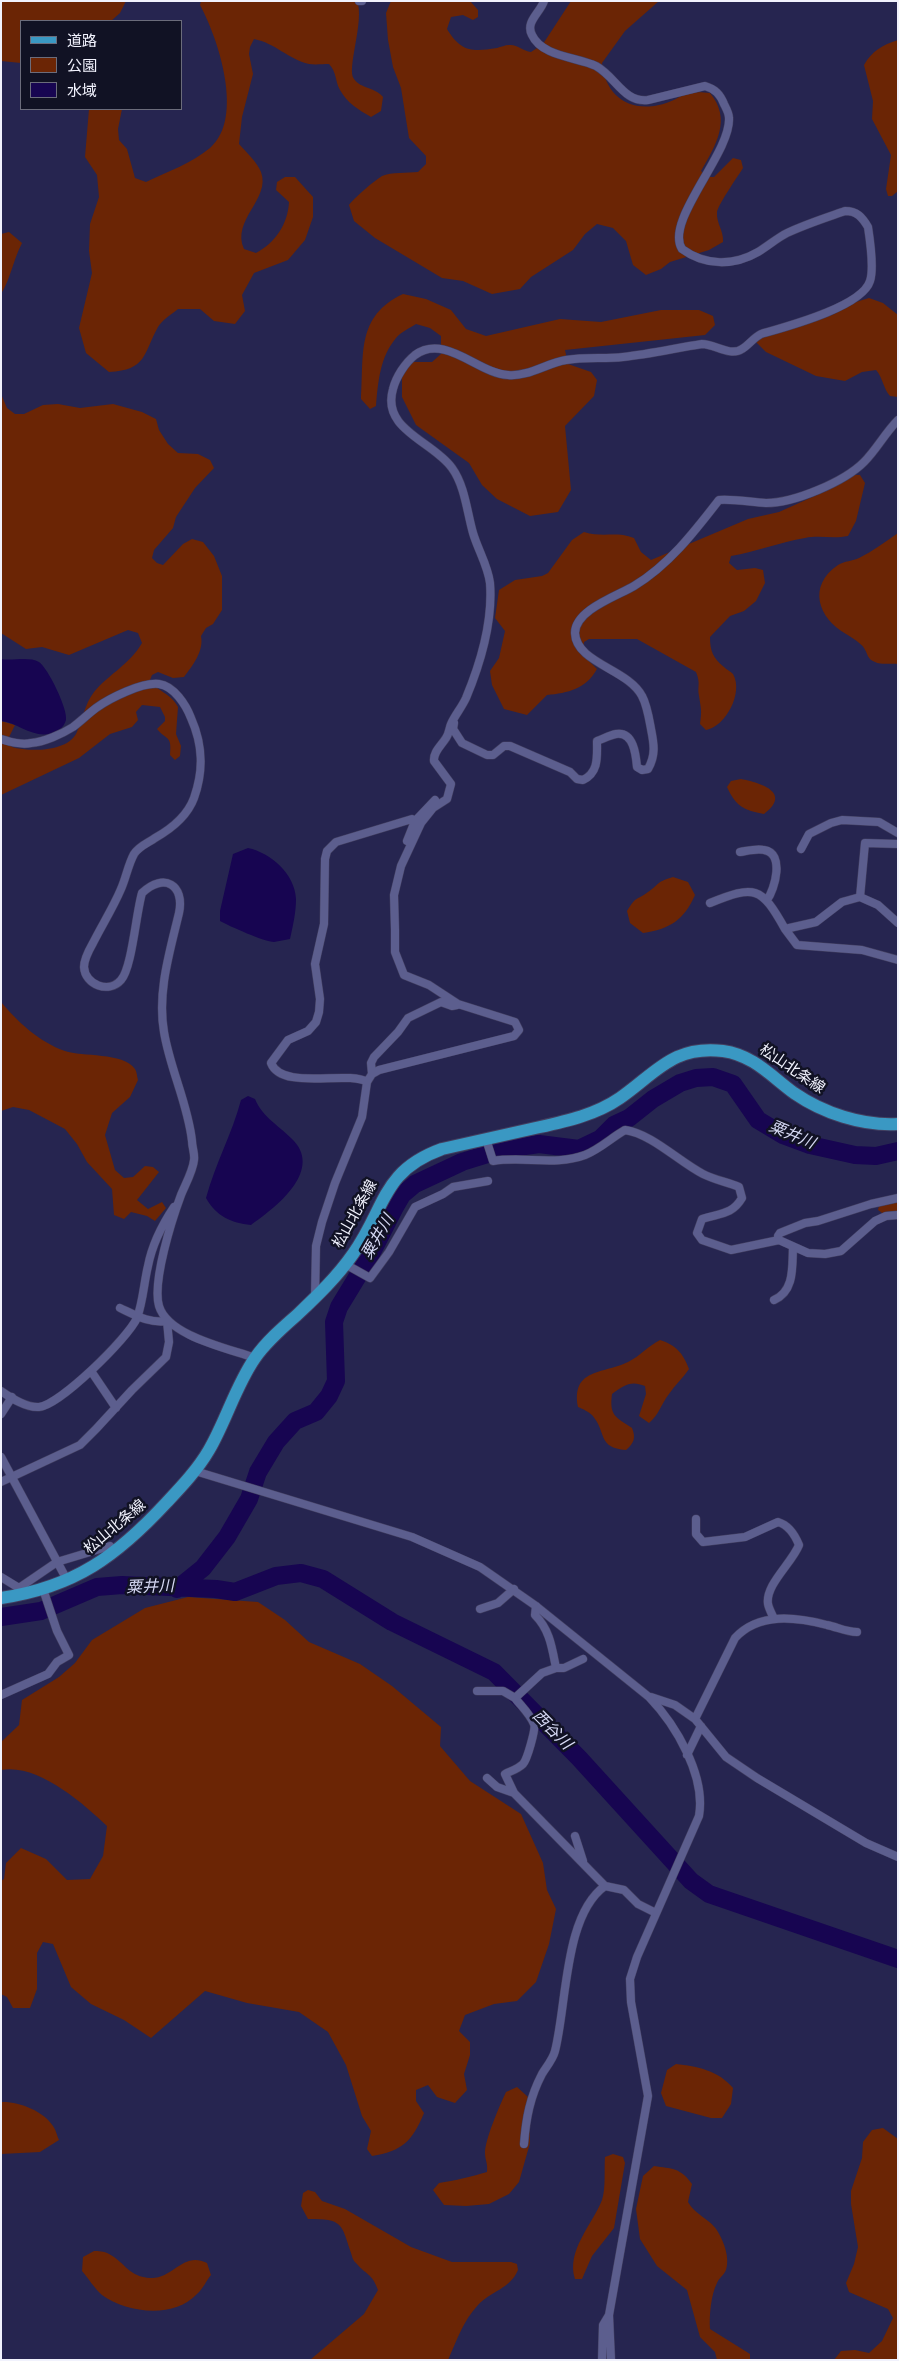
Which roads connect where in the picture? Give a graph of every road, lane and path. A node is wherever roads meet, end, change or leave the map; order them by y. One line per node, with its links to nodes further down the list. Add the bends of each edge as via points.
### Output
1 (544, 1): 3 (street, via 531,22 531,35 535,40 555,54 587,62 604,71 632,99 639,102 705,86 723,101 729,118 728,128 715,161 687,211 678,239 682,249 718,263 736,261 758,252 801,226 852,212 868,227 870,282 862,292 830,312 761,334 739,351 702,344 624,357 566,360 509,376 452,352 439,350 417,353 408,361 395,382 390,399 395,418 454,470 489,574 489,616 479,666)
2 (898, 420): 3 (street, via 852,472 805,496 766,503 719,500 684,546 636,584 584,614 575,626 575,640 584,653 630,681 642,695 654,743 654,756 648,769 637,767 635,748 620,734 597,741 595,770 583,780 510,746 488,755 462,743 456,736 453,729)
3 (456, 714): 5 (street, via 434,757 451,784)
4 (1, 739): 25 (street, via 24,743 47,739 72,728 110,699 149,684 160,684 178,696 196,728 202,765 193,800 173,827 135,853 121,890 87,954 84,968 87,978 100,987 120,981 127,969 142,893 159,881 178,892 180,906 165,976 162,1014 191,1131 194,1160)
5 (447, 799): 6 (street, via 435,800); 10 (street, via 427,815)
6 (415, 821): 10 (street, via 407,839); 20 (street, via 336,842 327,851 324,924 315,964 319,1012 316,1022 300,1036 288,1040 271,1063 279,1072 292,1077 360,1078)
7 (898, 833): 9 (street, via 880,822 842,820 809,834)
8 (898, 844): 12 (street, via 865,843)
9 (801, 848)
10 (407, 850): 18 (street, via 394,896 395,952 404,975)
11 (740, 852): 13 (street, via 764,850 775,858 775,884)
12 (860, 897): 15 (street, via 878,905); 16 (street, via 842,902 816,922)
13 (767, 900): 14 (street, via 751,891); 16 (street)
14 (710, 902)
15 (898, 923)
16 (785, 929): 17 (street, via 796,945 862,950)
17 (898, 960)
18 (458, 1004): 19 (street, via 452,1006 441,1002 408,1018 374,1057); 19 (street, via 506,1017 515,1022 518,1030 514,1036)
19 (372, 1074): 20 (street)
20 (367, 1082): 32 (street, via 362,1117 335,1183 316,1246)
21 (898, 1124): 22 (main road, 松山北条線, via 863,1121 828,1111 794,1093 755,1062 734,1053 706,1050 674,1057 620,1098 588,1114)
22 (487, 1144): 27 (street, via 493,1161 510,1158 549,1161 583,1156 598,1150 625,1130 630,1131 661,1145 703,1174 739,1187 742,1198 734,1210 702,1219 697,1233 702,1240 736,1250); 31 (main road, 松山北条線, via 442,1149 423,1156 400,1173 386,1192)
23 (488, 1181): 31 (street, via 453,1187 415,1207 370,1278)
24 (898, 1198): 27 (street, via 824,1220 805,1222 780,1233)
25 (178, 1204): 29 (street, via 167,1217); 30 (street)
26 (898, 1215): 28 (street, via 886,1216 875,1222 841,1251 808,1253)
27 (779, 1240): 28 (street)
28 (794, 1247): 33 (street, via 790,1282 783,1296)
29 (152, 1249): 30 (street); 35 (street)
30 (165, 1251): 36 (street, via 158,1292 159,1306)
31 (350, 1267): 32 (main road, 松山北条線)
32 (315, 1298): 37 (main road, 松山北条線)
33 (774, 1300)
34 (120, 1308): 35 (street)
35 (137, 1317): 36 (street, via 160,1323); 38 (street, via 131,1329)
36 (167, 1321): 37 (street, via 179,1330); 41 (street, via 169,1342 166,1357)
37 (255, 1358): 44 (main road, 松山北条線, via 218,1435)
38 (91, 1371): 40 (street, via 40,1407); 41 (street)
39 (1, 1391): 40 (street)
40 (12, 1397): 42 (street)
41 (116, 1408): 45 (street, via 80,1445)
42 (1, 1414)
43 (1, 1457): 45 (street)
44 (194, 1472): 48 (main road, 松山北条線, via 141,1530); 52 (street, via 412,1537 480,1567)
45 (12, 1479): 46 (street); 49 (street)
46 (1, 1482)
47 (696, 1519): 58 (street, via 696,1534 704,1542 745,1537 778,1522 795,1536 799,1545 794,1556 769,1590 768,1604)
48 (115, 1552): 49 (street, via 110,1546); 51 (main road, 松山北条線, via 84,1573)
49 (57, 1562): 51 (street); 53 (street)
50 (1, 1577): 53 (street)
51 (67, 1580): 54 (main road, 松山北条線)
52 (514, 1589): 56 (street); 57 (street, via 498,1603)
53 (19, 1591): 54 (main road, 松山北条線); 55 (main road, 松山北条線)
54 (44, 1592): 63 (street, via 69,1656 57,1662 48,1674)
55 (1, 1598)
56 (536, 1606): 61 (street, via 535,1615 549,1634); 65 (street)
57 (480, 1609)
58 (774, 1619): 59 (street, via 805,1620); 66 (street, via 743,1630 735,1638)
59 (857, 1632)
60 (583, 1659): 61 (street, via 564,1668)
61 (556, 1668): 64 (street, via 542,1673)
62 (477, 1691): 64 (street, via 503,1691)
63 (1, 1695)
64 (518, 1695): 70 (street, via 535,1728 526,1761 506,1774)
65 (649, 1697): 66 (street, via 674,1706); 68 (street, via 663,1711)
66 (695, 1719): 67 (street)
67 (701, 1726): 68 (street); 72 (street, via 726,1757 750,1774 866,1843)
68 (687, 1755): 75 (street, via 702,1802 699,1816)
69 (486, 1778): 70 (street, via 497,1787)
70 (514, 1793): 73 (street)
71 (574, 1836): 73 (street)
72 (898, 1857)
73 (583, 1862): 74 (street)
74 (605, 1886): 75 (street, via 624,1890 638,1904); 76 (street, via 582,1913 576,1932 555,2052 530,2101)
75 (656, 1913): 77 (street, via 630,1979 631,2002 648,2096)
76 (524, 2144)
77 (609, 2316): 78 (street, via 603,2325); 79 (street)
78 (602, 2360)
79 (611, 2360)

